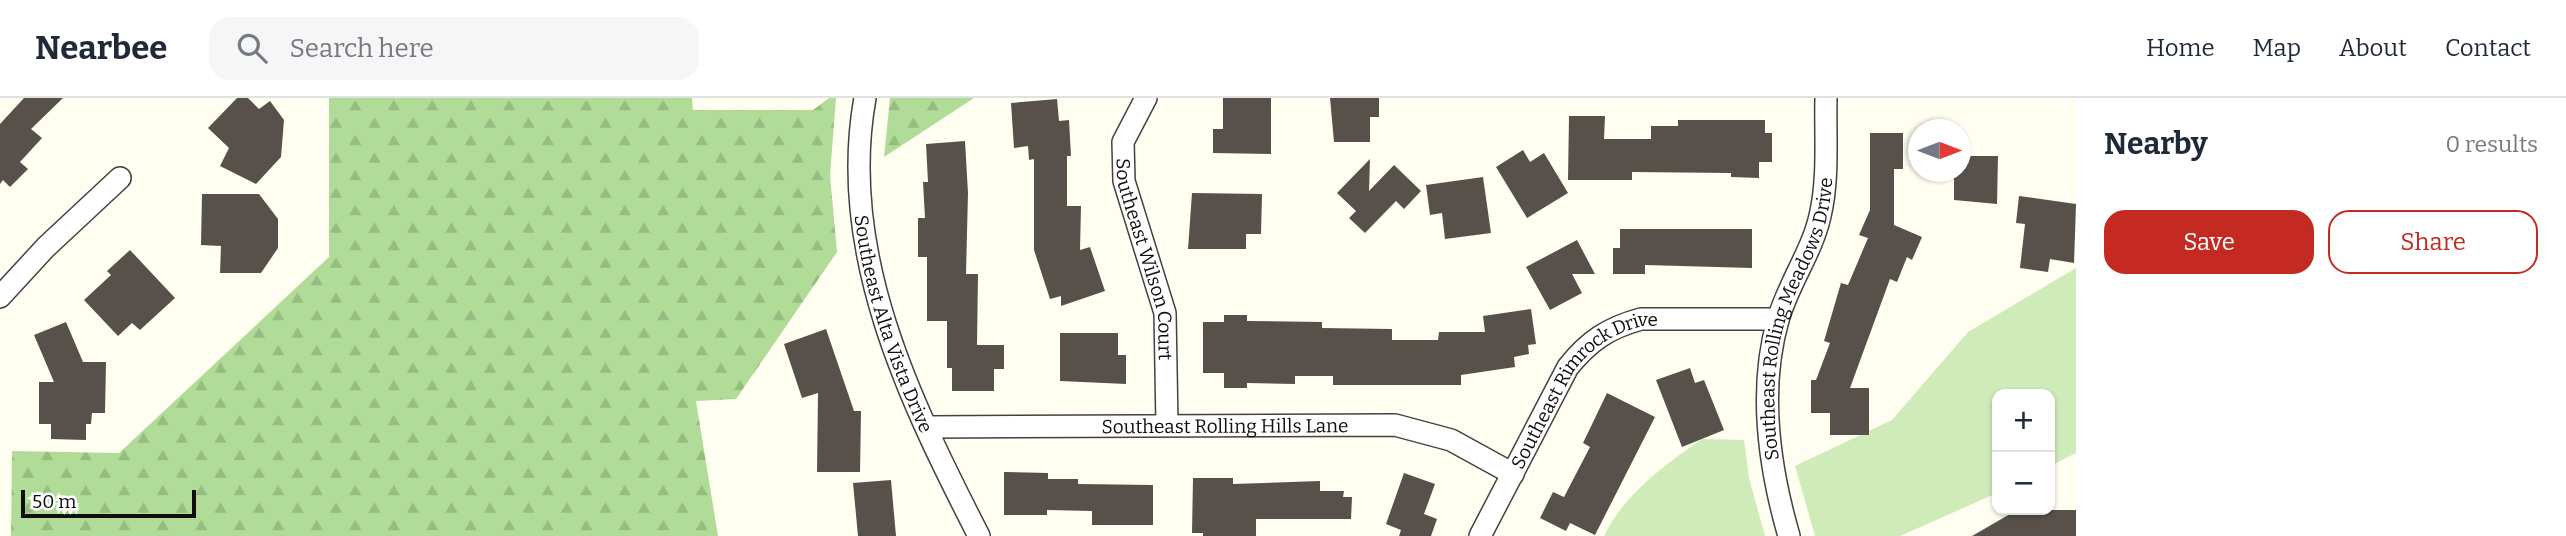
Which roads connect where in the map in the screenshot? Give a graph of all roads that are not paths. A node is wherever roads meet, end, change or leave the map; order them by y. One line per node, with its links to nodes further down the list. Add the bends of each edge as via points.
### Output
1 (865, 98): 8 (street, Southeast Alta Vista Drive, via 857,165 862,232 876,299)
2 (1146, 98): 7 (street, Southeast Wilson Court, via 1123,142 1124,181 1165,313)
3 (1826, 98): 6 (street, Southeast Rolling Meadows Drive, via 1820,217)
4 (120, 178): 5 (street, via 46,247)
5 (0, 298)
6 (1778, 319): 9 (street, Southeast Rimrock Drive, via 1641,319 1603,333 1568,367); 12 (street, Southeast Rolling Meadows Drive, via 1768,400 1770,450)
7 (1167, 425): 8 (street, Southeast Rolling Hills Lane); 9 (street, Southeast Rolling Hills Lane, via 1395,425 1451,440)
8 (927, 427): 10 (street, Southeast Alta Vista Drive)
9 (1513, 474): 11 (street, Southeast Rimrock Drive)
10 (979, 536)
11 (1479, 536)
12 (1789, 536)

